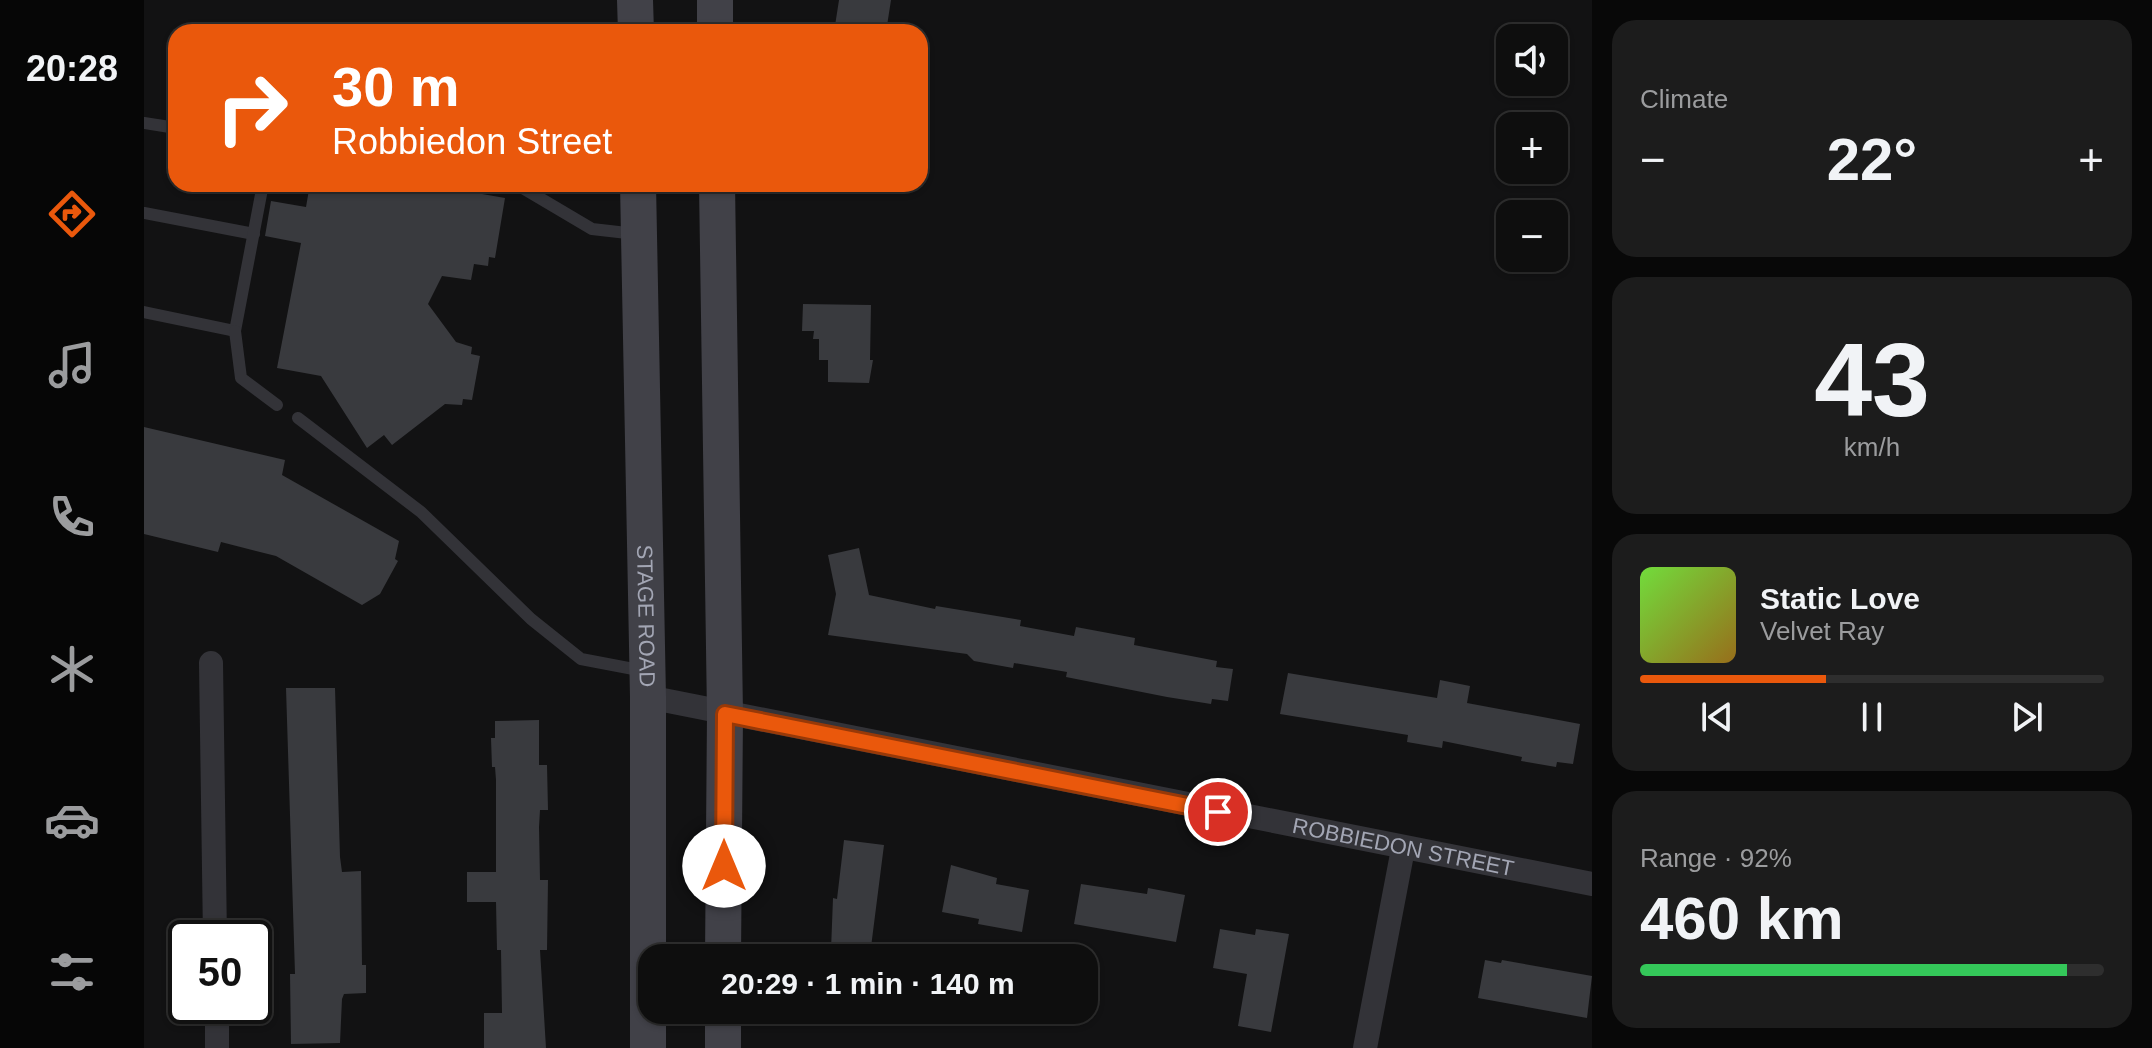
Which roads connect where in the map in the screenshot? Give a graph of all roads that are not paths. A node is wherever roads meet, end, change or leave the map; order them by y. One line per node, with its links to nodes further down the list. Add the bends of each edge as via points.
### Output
1 (635, 0): 3 (main road)
2 (715, 0): 4 (main road)
3 (636, 24)
4 (715, 24)
5 (144, 123): 6 (lane)
6 (168, 127)
7 (262, 192): 12 (lane)
8 (530, 192): 13 (lane, via 592,229)
9 (638, 192): 13 (main road, STAGE ROAD)
10 (717, 192): 20 (main road)
11 (144, 213): 12 (lane)
12 (254, 234): 15 (lane)
13 (639, 235): 19 (main road, STAGE ROAD)
14 (144, 312): 15 (lane)
15 (235, 331): 16 (lane, via 241,378)
16 (277, 405)
17 (298, 418): 19 (lane, via 421,512 531,619 581,659)
18 (211, 663): 23 (street)
19 (648, 684): 20 (street, ROBBIEDON STREET); 28 (main road, STAGE ROAD)
20 (725, 714): 21 (street, ROBBIEDON STREET); 24 (main road)
21 (1403, 849): 22 (street, ROBBIEDON STREET); 30 (street)
22 (1592, 884)
23 (215, 920)
24 (723, 944)
25 (217, 1024): 27 (street)
26 (723, 1024): 29 (main road)
27 (217, 1048)
28 (648, 1048)
29 (723, 1048)
30 (1365, 1048)

